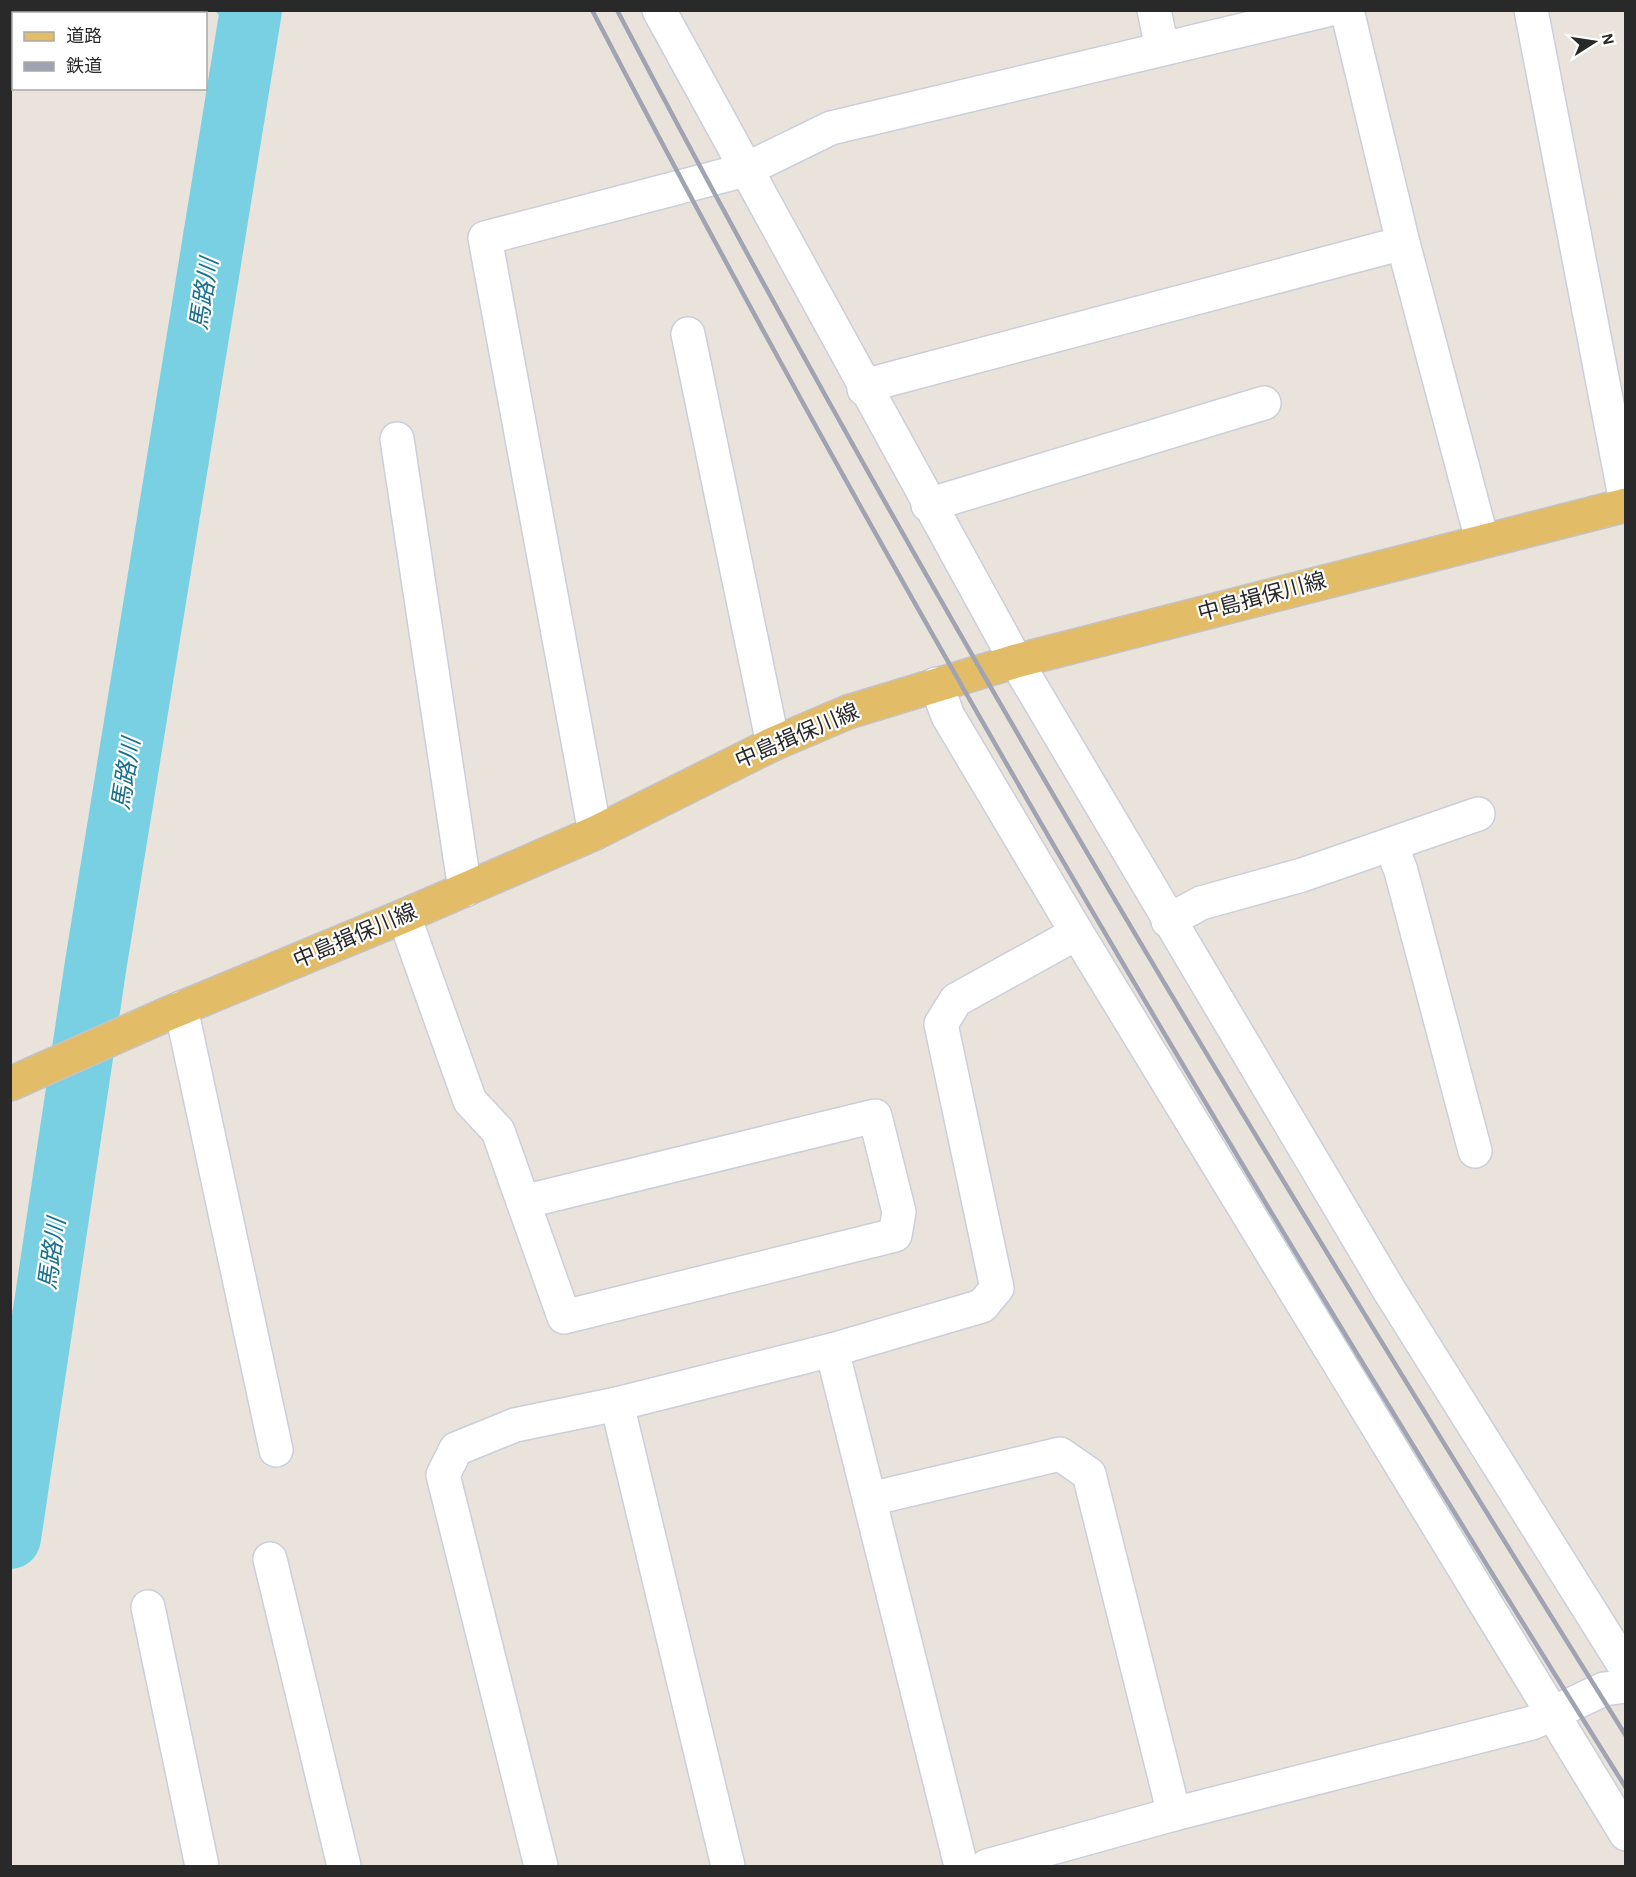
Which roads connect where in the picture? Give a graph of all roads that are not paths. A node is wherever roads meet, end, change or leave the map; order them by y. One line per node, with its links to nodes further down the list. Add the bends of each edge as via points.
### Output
1 (659, 10): 7 (street)
2 (1154, 10): 6 (street)
3 (1327, 10): 6 (street)
4 (1347, 10): 8 (street)
5 (1531, 10): 13 (street)
6 (1162, 48): 7 (street, via 831,128)
7 (745, 170): 10 (street); 20 (street, via 485,238)
8 (1403, 243): 10 (street); 15 (street)
9 (688, 334): 18 (street)
10 (864, 389): 14 (street)
11 (1264, 403): 14 (street)
12 (397, 439): 22 (street)
13 (1626, 504): 15 (main road, 中島揖保川線)
14 (928, 505): 16 (street)
15 (1482, 540): 16 (main road, 中島揖保川線)
16 (1016, 661): 17 (main road, 中島揖保川線); 24 (street)
17 (936, 684): 18 (main road, 中島揖保川線, via 848,712); 25 (street, via 948,716)
18 (772, 744): 20 (main road, 中島揖保川線)
19 (1478, 814): 21 (street)
20 (594, 833): 22 (main road, 中島揖保川線)
21 (1390, 844): 24 (street, via 1302,875 1201,903); 28 (street, via 1401,871)
22 (465, 890): 23 (main road, 中島揖保川線)
23 (404, 916): 26 (main road, 中島揖保川線); 29 (street, via 470,1101 498,1131)
24 (1168, 921): 36 (street, via 1389,1290)
25 (1077, 933): 30 (street, via 956,1000 941,1024 997,1288 982,1306); 38 (street)
26 (173, 1011): 27 (main road, 中島揖保川線); 32 (street)
27 (12, 1084)
28 (1475, 1151)
29 (522, 1202): 29 (street, via 564,1317 895,1235 899,1212 875,1116)
30 (832, 1350): 31 (street); 33 (street)
31 (617, 1404): 43 (street, via 514,1425 456,1449 443,1475); 44 (street)
32 (276, 1450)
33 (870, 1499): 39 (street, via 1060,1454 1089,1474); 45 (street)
34 (270, 1558): 42 (street)
35 (148, 1607): 41 (street)
36 (1626, 1668)
37 (1626, 1686): 38 (street, via 1604,1689)
38 (1551, 1715): 39 (street); 40 (street)
39 (1174, 1814): 46 (street)
40 (1626, 1834)
41 (202, 1866)
42 (344, 1866)
43 (541, 1866)
44 (728, 1866)
45 (962, 1866)
46 (987, 1866)

